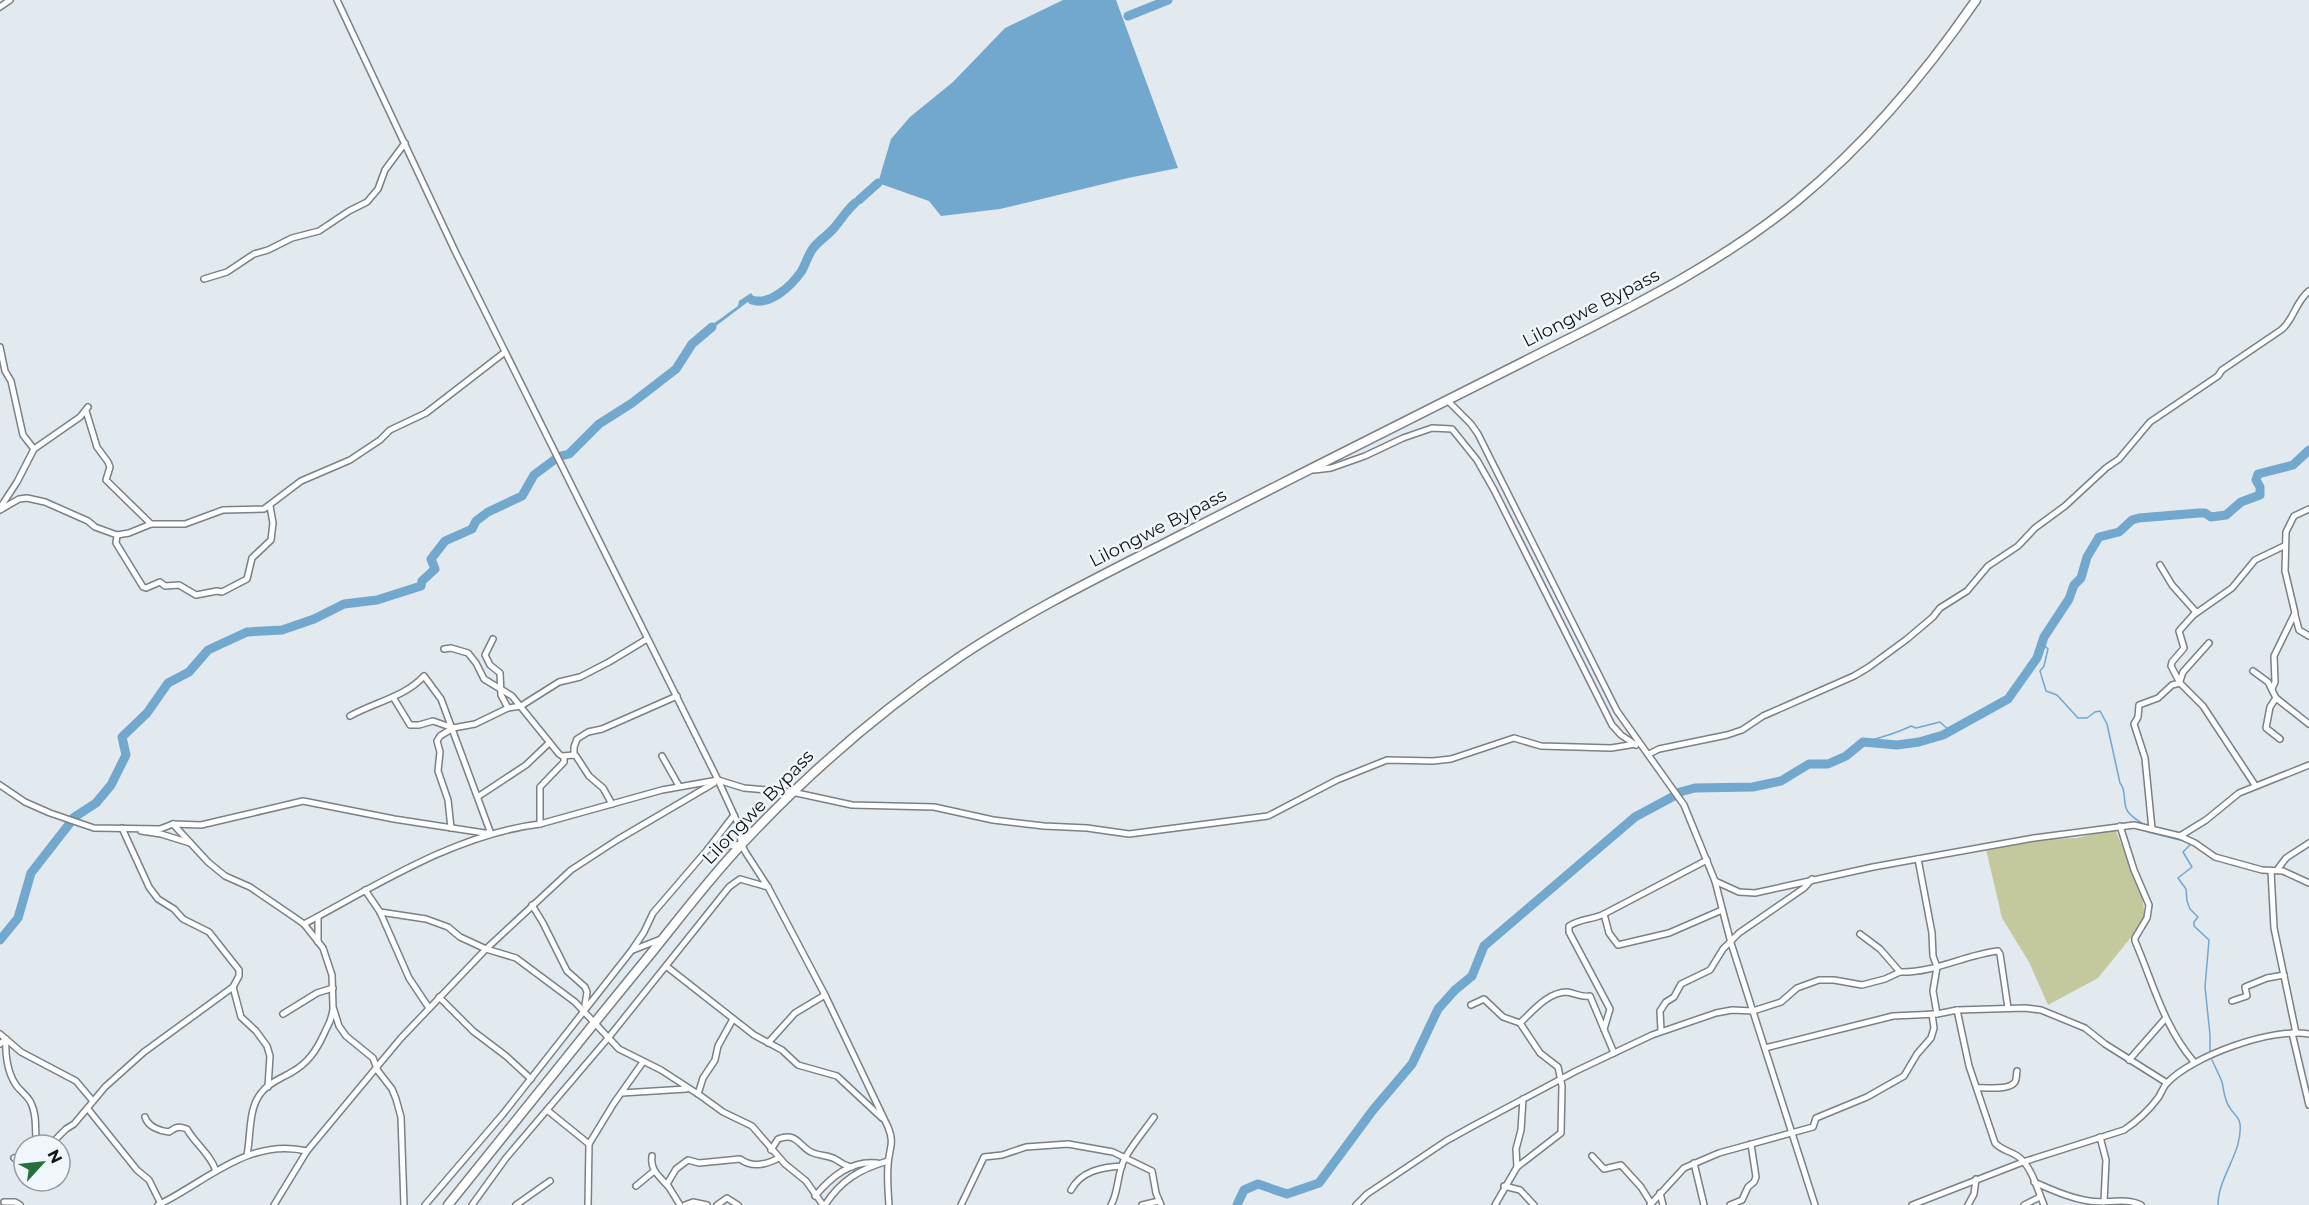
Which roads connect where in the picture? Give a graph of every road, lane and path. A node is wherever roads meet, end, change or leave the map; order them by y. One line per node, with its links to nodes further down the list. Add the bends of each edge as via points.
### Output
1 (10, 0): 4 (street)
2 (337, 0): 5 (street)
3 (1976, 0): 10 (main road, Lilongwe Bypass, via 1880,122 1825,176 1762,228 1640,303)
4 (0, 7)
5 (405, 143): 6 (street, via 367,202 319,231 292,238 227,272); 9 (street)
6 (204, 279)
7 (2309, 291): 42 (street, via 2300,298 2286,326 2150,422 2119,459 2018,546 1988,566 1967,591 1947,602 1869,667 1763,716 1742,730)
8 (0, 347): 11 (street, via 22,435)
9 (505, 352): 13 (street, via 430,411 390,430 350,460 301,481); 24 (street)
10 (1447, 400): 12 (main road, Lilongwe Bypass); 42 (street, via 1478,434 1608,696)
11 (34, 449): 14 (street); 16 (street, via 87,409 97,447 110,467 106,480)
12 (1306, 471): 41 (street, via 1331,468 1432,428 1452,429 1477,460 1494,490 1612,725); 51 (main road, Lilongwe Bypass, via 1013,623 888,708)
13 (270, 506): 16 (street, via 223,510 185,524); 17 (street, via 271,540 252,558 247,579 222,592 196,595 178,585 165,586 160,582 143,587 119,549)
14 (0, 509): 17 (street, via 19,499 45,502)
15 (2309, 509): 18 (street, via 2292,519)
16 (151, 524): 17 (street)
17 (117, 535)
18 (2284, 546): 20 (street, via 2286,577); 21 (street, via 2255,560 2232,588)
19 (2160, 565): 21 (street)
20 (2295, 613): 22 (street, via 2299,630); 29 (street, via 2274,656)
21 (2195, 614): 28 (street, via 2179,631 2184,648 2171,664)
22 (2309, 636)
23 (493, 639): 30 (street, via 484,655 500,673)
24 (647, 639): 31 (street); 34 (street, via 580,677 559,682)
25 (2209, 643): 28 (street, via 2183,672)
26 (444, 649): 30 (street, via 468,653 484,679)
27 (2253, 671): 29 (street)
28 (2180, 683): 49 (street, via 2203,706); 60 (street, via 2139,705 2139,717 2134,724 2145,758)
29 (2272, 688): 33 (street)
30 (501, 689): 34 (street); 35 (street)
31 (677, 696): 43 (street, via 588,732 577,739); 47 (street)
32 (393, 697): 36 (street); 38 (street, via 410,725 433,721); 38 (street, via 424,676 437,691)
33 (2276, 698): 37 (street); 39 (street, via 2266,728)
34 (521, 706): 35 (street); 40 (street)
35 (508, 708): 38 (street, via 475,724)
36 (350, 716)
37 (2309, 724)
38 (453, 728): 52 (street); 59 (street, via 437,739 438,771)
39 (2280, 739)
40 (549, 743): 45 (street); 52 (street, via 526,765)
41 (1636, 744): 42 (street); 51 (street, via 1611,748 1541,746 1514,738 1451,759 1387,760 1336,780 1268,816 1129,834 993,820 934,807 852,805)
42 (1647, 751): 68 (street, via 1684,805)
43 (574, 755): 45 (street); 53 (street)
44 (662, 756): 50 (street)
45 (564, 757): 56 (street, via 564,762 540,787)
46 (2309, 765): 49 (street)
47 (718, 780): 50 (street); 51 (street, via 744,788); 54 (street); 75 (street, via 584,862)
48 (0, 785): 58 (street, via 25,802 75,822 94,828)
49 (2255, 785): 62 (street, via 2234,795)
50 (679, 786): 53 (street)
51 (792, 792): 65 (main road, Lilongwe Bypass)
52 (479, 795): 61 (street)
53 (612, 804): 56 (street)
54 (734, 815): 65 (street); 66 (street)
55 (172, 824): 58 (street, via 160,829); 59 (street, via 201,825 303,801); 64 (street)
56 (540, 824): 61 (street)
57 (2120, 826): 60 (street); 67 (street); 106 (street, via 2149,905 2135,941)
58 (122, 828): 64 (street); 91 (street, via 158,899 208,932 239,969)
59 (451, 828): 61 (street)
60 (2151, 829): 62 (street)
61 (491, 834): 74 (street, via 408,866)
62 (2180, 836): 69 (street, via 2215,857)
63 (2309, 843): 69 (street)
64 (192, 844): 80 (street, via 225,876 250,887)
65 (741, 844): 66 (street); 73 (street); 82 (main road, Lilongwe Bypass)
66 (708, 849): 86 (street, via 653,913)
67 (1918, 859): 70 (street); 88 (street)
68 (1707, 860): 71 (street); 78 (street)
69 (2274, 871): 72 (street); 90 (street, via 2274,928)
70 (1813, 879): 71 (street, via 1746,893); 84 (street)
71 (1715, 881): 76 (street)
72 (2309, 883)
73 (768, 887): 87 (street, via 747,880 736,881); 93 (street)
74 (365, 890): 77 (street); 79 (street)
75 (532, 905): 85 (street); 100 (street, via 567,971 585,987)
76 (1722, 910): 78 (street, via 1669,933 1618,945 1609,933); 84 (street)
77 (380, 912): 85 (street, via 426,919); 98 (street, via 409,978)
78 (1604, 914): 109 (street, via 1569,926 1610,1009)
79 (318, 917): 80 (street); 83 (street)
80 (304, 924): 83 (street)
81 (1860, 934): 89 (street)
82 (663, 938): 86 (street); 107 (main road, Lilongwe Bypass)
83 (318, 942): 92 (street, via 328,957)
84 (1731, 943): 102 (street); 110 (street, via 1710,970 1681,984 1676,995 1666,1002 1660,1011)
85 (486, 949): 94 (street); 100 (street, via 516,958)
86 (632, 950): 100 (street)
87 (666, 966): 105 (street); 114 (street)
88 (1937, 967): 89 (street); 99 (street, via 1998,951); 104 (street)
89 (1900, 972): 102 (street, via 1862,985 1819,980 1797,988 1781,1002)
90 (2284, 975): 95 (street, via 2245,987 2247,996); 111 (street)
91 (233, 987): 128 (street, via 241,1017 267,1046); 134 (street, via 144,1052)
92 (333, 988): 97 (street); 103 (street)
93 (825, 995): 116 (street, via 795,1013); 140 (street)
94 (439, 997): 98 (street); 125 (street, via 472,1031)
95 (2232, 1001)
96 (1471, 1005): 108 (street, via 1484,999 1503,1017)
97 (333, 1007): 123 (street, via 346,1036 369,1054); 128 (street, via 331,1023 316,1051 303,1065)
98 (429, 1008): 123 (street)
99 (2008, 1008): 101 (street); 120 (street, via 2054,1014 2085,1028)
100 (584, 1010): 107 (street); 125 (street)
101 (1957, 1010): 104 (street); 129 (street)
102 (1753, 1011): 110 (street, via 1716,1012); 118 (street)
103 (283, 1014)
104 (1935, 1014): 118 (street, via 1883,1018); 143 (street, via 1931,1038 1904,1076 1867,1097 1816,1118 1813,1127)
105 (733, 1019): 116 (street); 132 (street)
106 (2165, 1019): 120 (street); 122 (street)
107 (595, 1021): 114 (street); 182 (main road, Lilongwe Bypass)
108 (1520, 1023): 109 (street, via 1552,996 1569,992 1593,997); 126 (street, via 1540,1053 1558,1067)
109 (1604, 1029): 119 (street)
110 (1661, 1031): 119 (street)
111 (2294, 1033): 113 (street); 122 (street, via 2258,1038); 135 (street)
112 (0, 1034): 115 (street)
113 (2309, 1034)
114 (609, 1037): 121 (street, via 619,1049); 137 (street)
115 (6, 1039): 117 (street); 134 (street, via 21,1052 76,1081); 141 (street, via 5,1054 15,1084 31,1101 37,1122)
116 (768, 1043): 140 (street, via 801,1067 837,1076)
117 (0, 1044)
118 (1765, 1048): 143 (street)
119 (1614, 1053): 126 (street)
120 (2128, 1060): 127 (street)
121 (644, 1062): 130 (street); 131 (street)
122 (2194, 1062): 127 (street)
123 (376, 1068): 148 (street); 180 (street, via 392,1089 401,1117)
124 (2017, 1071): 129 (street, via 2011,1085)
125 (531, 1079): 181 (street)
126 (1561, 1079): 133 (street); 160 (street, via 1561,1133)
127 (2167, 1083): 144 (street, via 2134,1123)
128 (268, 1087): 149 (street, via 253,1110)
129 (1977, 1088): 155 (street, via 1995,1143)
130 (688, 1089): 131 (street); 132 (street)
131 (622, 1093): 145 (street)
132 (698, 1094): 147 (street, via 752,1126)
133 (1523, 1099): 160 (street); 196 (street, via 1446,1141)
134 (92, 1100): 136 (street)
135 (2309, 1105)
136 (88, 1109): 142 (street); 176 (street, via 148,1180)
137 (547, 1110): 145 (street); 183 (street)
138 (145, 1117): 161 (street, via 160,1131 169,1132 180,1126 187,1129)
139 (1154, 1117): 152 (street)
140 (885, 1121): 154 (street, via 893,1148)
141 (35, 1133)
142 (62, 1133)
143 (1792, 1133): 146 (street); 202 (street)
144 (2100, 1137): 155 (street); 174 (street, via 2106,1160)
145 (589, 1144): 185 (street)
146 (1750, 1144): 156 (street); 201 (street, via 1756,1177 1742,1200)
147 (771, 1149): 153 (street); 159 (street, via 778,1139 794,1138 811,1152)
148 (306, 1151): 149 (street, via 281,1149); 179 (street)
149 (247, 1155): 161 (street)
150 (652, 1156): 162 (street)
151 (1592, 1156): 177 (street, via 1605,1169 1621,1165)
152 (1125, 1157): 158 (street); 175 (street, via 1152,1171); 193 (street, via 1068,1144 1026,1147 986,1156)
153 (779, 1158): 167 (street, via 752,1165 740,1158 699,1163 688,1160 676,1169); 171 (street, via 806,1181)
154 (888, 1161): 157 (street); 192 (street)
155 (2023, 1162): 163 (street); 165 (street)
156 (1694, 1163): 170 (street); 200 (street)
157 (879, 1164): 159 (street, via 867,1162); 191 (street, via 839,1185)
158 (1122, 1166): 169 (street, via 1088,1173); 194 (street)
159 (852, 1167): 171 (street, via 828,1180)
160 (1517, 1167): 168 (street)
161 (216, 1171): 176 (street)
162 (654, 1171): 166 (street); 167 (street)
163 (1976, 1179): 203 (street); 204 (street)
164 (550, 1181): 184 (street)
165 (2034, 1182): 172 (street); 174 (street, via 2078,1199)
166 (636, 1186)
167 (668, 1186): 186 (street)
168 (1504, 1186): 197 (street); 198 (street, via 1520,1190)
169 (1071, 1190)
170 (1660, 1193): 177 (street); 199 (street)
171 (815, 1196): 191 (street)
172 (2040, 1197): 205 (street); 206 (street)
173 (4, 1202): 178 (street)
174 (2104, 1202): 207 (street)
175 (1160, 1203): 195 (street)
176 (160, 1204)
177 (1651, 1204)
178 (20, 1205)
179 (274, 1205)
180 (404, 1205)
181 (425, 1205)
182 (448, 1205)
183 (472, 1205)
184 (516, 1205)
185 (588, 1205)
186 (680, 1205)
187 (685, 1205): 188 (street)
188 (707, 1205)
189 (717, 1205): 190 (street, via 727,1198)
190 (738, 1205)
191 (824, 1205)
192 (889, 1205)
193 (961, 1205)
194 (1111, 1205)
195 (1142, 1205)
196 (1356, 1205)
197 (1495, 1205)
198 (1534, 1205)
199 (1663, 1205)
200 (1704, 1205)
201 (1730, 1205)
202 (1815, 1205)
203 (1912, 1205)
204 (1968, 1205)
205 (2024, 1205)
206 (2044, 1205)
207 (2141, 1205)

